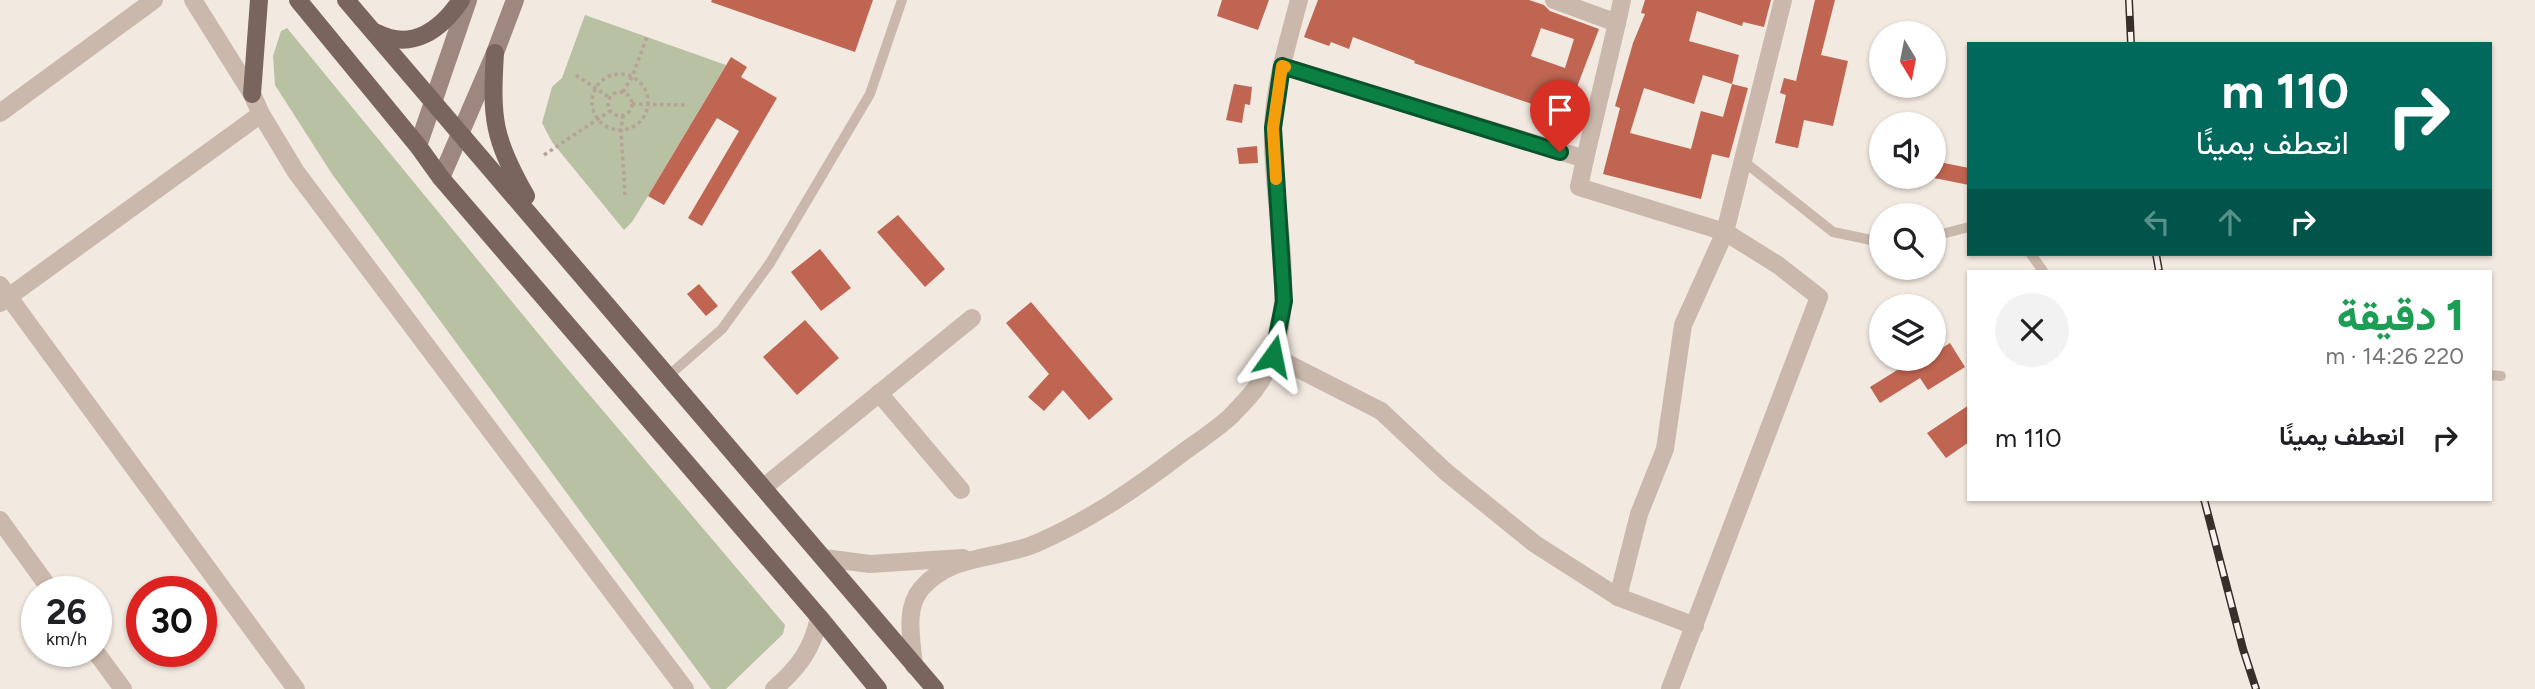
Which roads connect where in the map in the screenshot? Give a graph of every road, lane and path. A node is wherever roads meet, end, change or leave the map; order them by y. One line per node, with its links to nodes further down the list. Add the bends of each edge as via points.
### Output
1 (154, 0): 30 (street)
2 (193, 0): 23 (street)
3 (259, 0): 23 (main road)
4 (298, 0): 36 (main road)
5 (346, 0): 15 (main road)
6 (461, 0): 15 (main road, via 438,27 417,38 397,41)
7 (468, 0): 25 (main road)
8 (514, 0): 17 (main road)
9 (902, 0): 50 (lane, via 870,93 770,262 722,329)
10 (1299, 0): 18 (street)
11 (1555, 0): 14 (street)
12 (1622, 0): 14 (street)
13 (1783, 0): 39 (street)
14 (1617, 23): 38 (street)
15 (371, 31): 25 (main road)
16 (647, 37): 20 (path)
17 (495, 53): 35 (main road); 44 (main road, via 495,130 508,166)
18 (1282, 66): 38 (street); 49 (street, via 1273,128 1284,301)
19 (576, 75): 21 (path)
20 (632, 77): 21 (path, via 610,76); 22 (path); 26 (path, via 643,85)
21 (596, 88): 24 (path); 33 (path, via 592,106)
22 (623, 92): 24 (path); 27 (path)
23 (251, 94): 31 (street)
24 (610, 98): 29 (path)
25 (435, 102): 35 (main road); 36 (main road)
26 (648, 103): 27 (path); 28 (path); 34 (path, via 642,121)
27 (632, 104): 32 (path)
28 (688, 105)
29 (610, 111): 32 (path); 33 (path)
30 (0, 113)
31 (261, 114): 47 (street); 65 (street, via 296,172)
32 (623, 116): 34 (path)
33 (598, 119): 34 (path); 37 (path)
34 (621, 130): 41 (path)
35 (461, 132): 40 (main road); 44 (main road)
36 (418, 146): 40 (main road)
37 (544, 155)
38 (1585, 159): 43 (street, via 1579,187)
39 (1742, 160): 43 (street); 46 (lane, via 1833,232)
40 (441, 178): 59 (main road)
41 (625, 195)
42 (1967, 228): 45 (lane)
43 (1725, 232): 58 (street, via 1683,325 1665,449 1639,514); 60 (street, via 1819,297)
44 (546, 233): 50 (main road)
45 (1946, 233)
46 (1869, 240)
47 (3, 295): 64 (street)
48 (972, 317): 51 (street)
49 (1273, 356): 56 (street, via 1256,388 1228,418 1140,485 1096,514 1033,545); 58 (street, via 1381,411 1446,472 1535,544)
50 (667, 377): 52 (main road)
51 (879, 393): 52 (street); 53 (street)
52 (764, 487): 55 (main road)
53 (961, 490)
54 (0, 520): 57 (street)
55 (824, 558): 56 (street, via 870,564); 61 (main road)
56 (970, 558): 61 (street, via 929,582 914,600)
57 (40, 576)
58 (1618, 597): 60 (street)
59 (819, 617): 66 (street, via 803,660); 67 (main road)
60 (1695, 626): 69 (street)
61 (914, 666): 68 (main road)
62 (107, 667): 63 (street)
63 (123, 689)
64 (296, 689)
65 (685, 689)
66 (774, 689)
67 (878, 689)
68 (935, 689)
69 (1670, 689)

